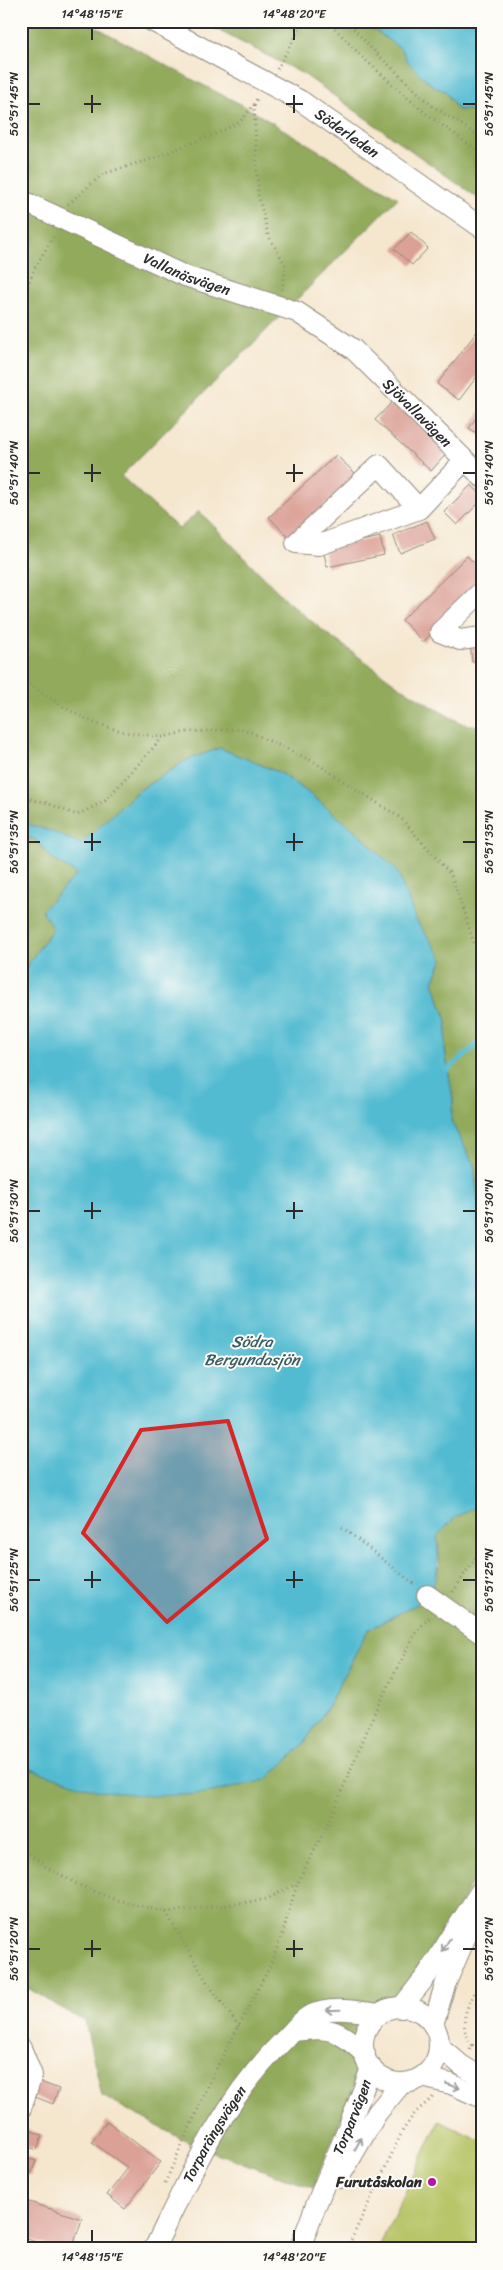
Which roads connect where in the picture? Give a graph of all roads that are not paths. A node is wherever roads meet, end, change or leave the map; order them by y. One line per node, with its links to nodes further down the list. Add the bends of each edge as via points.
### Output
1 (152, 21): 3 (street, Söderleden, bridge, via 301,101)
2 (21, 200): 4 (street, Vallanäsvägen, via 185,276 297,312)
3 (482, 228)
4 (353, 349): 5 (street, Sjövallavägen)
5 (465, 460): 6 (street, Sjövallavägen); 7 (street)
6 (482, 476)
7 (419, 509): 7 (street, via 378,465 296,542 319,545)
8 (482, 591): 9 (street, via 440,632 460,640)
9 (482, 637)
10 (434, 1600): 11 (street)
11 (482, 1634)
12 (482, 1889): 14 (street, one-way to 14, via 427,1975)
13 (482, 1900): 16 (street, via 445,1985)
14 (401, 2008): 15 (street); 16 (street, via 423,2014)
15 (380, 2014): 17 (street, Torparängsvägen, one-way to 17, via 326,2010 307,2017); 20 (street, via 366,2032)
16 (433, 2025): 18 (street)
17 (293, 2031): 20 (street, via 320,2028 342,2033); 26 (street, Torparängsvägen, via 269,2054 218,2121)
18 (439, 2046): 21 (street, via 433,2067); 22 (street)
19 (21, 2048): 25 (street, via 32,2075)
20 (368, 2060): 23 (street, via 387,2080); 27 (street, Torparvägen, via 353,2116 312,2212)
21 (422, 2077): 23 (street); 24 (street, one-way to 24, via 451,2084)
22 (482, 2078)
23 (402, 2083): 27 (street, Torparvägen, one-way to 23, via 370,2124)
24 (482, 2098)
25 (21, 2108)
26 (154, 2249)
27 (302, 2249)

